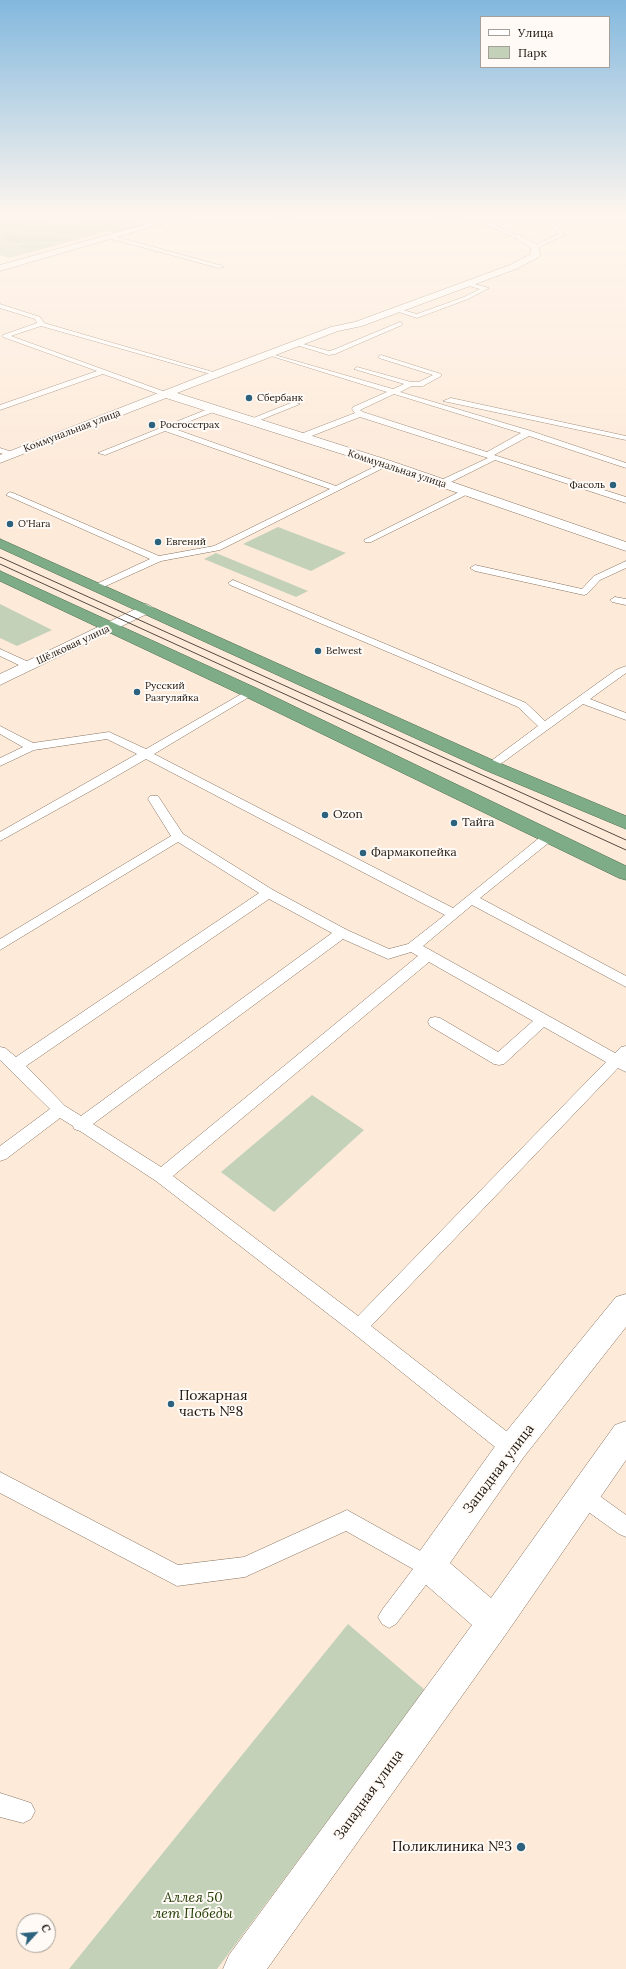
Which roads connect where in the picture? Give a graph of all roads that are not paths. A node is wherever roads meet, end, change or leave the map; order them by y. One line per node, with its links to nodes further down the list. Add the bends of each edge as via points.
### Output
1 (410, 305): 4 (street, Коммунальная улица)
2 (447, 305): 4 (lane, via 417,316)
3 (0, 306): 5 (lane, via 38,318)
4 (396, 310): 7 (street, Коммунальная улица)
5 (41, 324): 11 (lane, via 5,336); 12 (lane)
6 (400, 324): 7 (lane, via 335,352 329,353)
7 (296, 344): 8 (street, Коммунальная улица)
8 (270, 354): 12 (street, Коммунальная улица); 14 (lane)
9 (381, 357): 13 (lane, via 439,375 420,384)
10 (357, 369): 13 (lane)
11 (101, 372): 15 (lane); 18 (lane)
12 (216, 374): 15 (street, Коммунальная улица)
13 (411, 384): 14 (lane)
14 (394, 392): 17 (lane); 20 (lane, via 356,409)
15 (167, 394): 19 (street, Коммунальная улица); 28 (street, Коммунальная улица)
16 (296, 404): 21 (lane)
17 (437, 404): 23 (lane); 25 (lane, via 450,400)
18 (0, 408)
19 (213, 409): 21 (street, Коммунальная улица); 22 (lane)
20 (360, 414): 24 (lane); 29 (lane)
21 (250, 421): 24 (street, Коммунальная улица)
22 (164, 428): 27 (lane); 34 (lane)
23 (528, 433): 29 (lane); 32 (lane)
24 (301, 437): 31 (street, Коммунальная улица)
25 (626, 438)
26 (0, 450): 28 (lane)
27 (102, 453)
28 (12, 455): 30 (street, Коммунальная улица)
29 (491, 456): 33 (lane); 37 (lane)
30 (0, 459)
31 (387, 464): 33 (street, Коммунальная улица); 34 (lane)
32 (626, 466)
33 (442, 483): 35 (street, Коммунальная улица)
34 (337, 489): 41 (lane, via 217,548)
35 (465, 492): 38 (lane); 40 (street, Коммунальная улица)
36 (10, 494): 41 (lane)
37 (626, 500)
38 (368, 540)
39 (0, 543): 46 (highway)
40 (626, 547)
41 (158, 559): 46 (lane)
42 (626, 564): 43 (lane, via 597,578 584,592)
43 (475, 568)
44 (0, 575): 50 (highway)
45 (233, 583): 58 (lane, via 522,705)
46 (97, 587): 49 (highway)
47 (615, 600): 48 (lane)
48 (626, 602)
49 (146, 609): 50 (street, Шёлковая улица); 63 (highway)
50 (111, 627): 52 (street, Шёлковая улица); 55 (highway)
51 (0, 652): 52 (lane)
52 (29, 666): 54 (street, Шёлковая улица)
53 (626, 669): 56 (lane)
54 (0, 680)
55 (250, 692): 61 (lane); 68 (highway)
56 (581, 699): 57 (lane); 58 (lane)
57 (626, 717)
58 (544, 726): 63 (lane)
59 (0, 729): 60 (lane)
60 (31, 747): 61 (lane, via 109,735); 62 (lane)
61 (146, 754): 66 (lane); 72 (lane)
62 (0, 764)
63 (491, 766): 65 (highway)
64 (154, 799): 67 (lane)
65 (626, 823)
66 (0, 837)
67 (178, 837): 70 (lane); 74 (lane)
68 (548, 837): 69 (highway); 71 (lane)
69 (626, 874)
70 (268, 893): 73 (lane); 82 (lane)
71 (471, 899): 72 (lane); 77 (lane)
72 (454, 914): 75 (lane)
73 (342, 933): 75 (lane, via 388,954); 84 (lane)
74 (0, 945)
75 (412, 947): 76 (lane)
76 (428, 955): 78 (lane); 86 (lane)
77 (626, 982)
78 (543, 1020): 79 (lane, via 499,1060); 81 (lane)
79 (435, 1022)
80 (0, 1052): 82 (lane)
81 (623, 1059): 88 (lane)
82 (16, 1065): 83 (lane)
83 (60, 1110): 84 (lane); 85 (lane)
84 (80, 1125): 86 (lane)
85 (0, 1155)
86 (162, 1176): 88 (lane)
87 (626, 1306): 90 (street, Западная улица)
88 (359, 1327): 90 (lane)
89 (626, 1434): 92 (street, Западная улица)
90 (512, 1448): 94 (street, Западная улица)
91 (0, 1482): 94 (lane, via 177,1576 245,1567 347,1520)
92 (583, 1496): 93 (lane); 96 (street, Западная улица)
93 (626, 1527)
94 (428, 1566): 95 (lane); 96 (street)
95 (389, 1617)
96 (494, 1622): 99 (street, Западная улица)
97 (0, 1805): 98 (lane)
98 (23, 1811)
99 (243, 1969)

